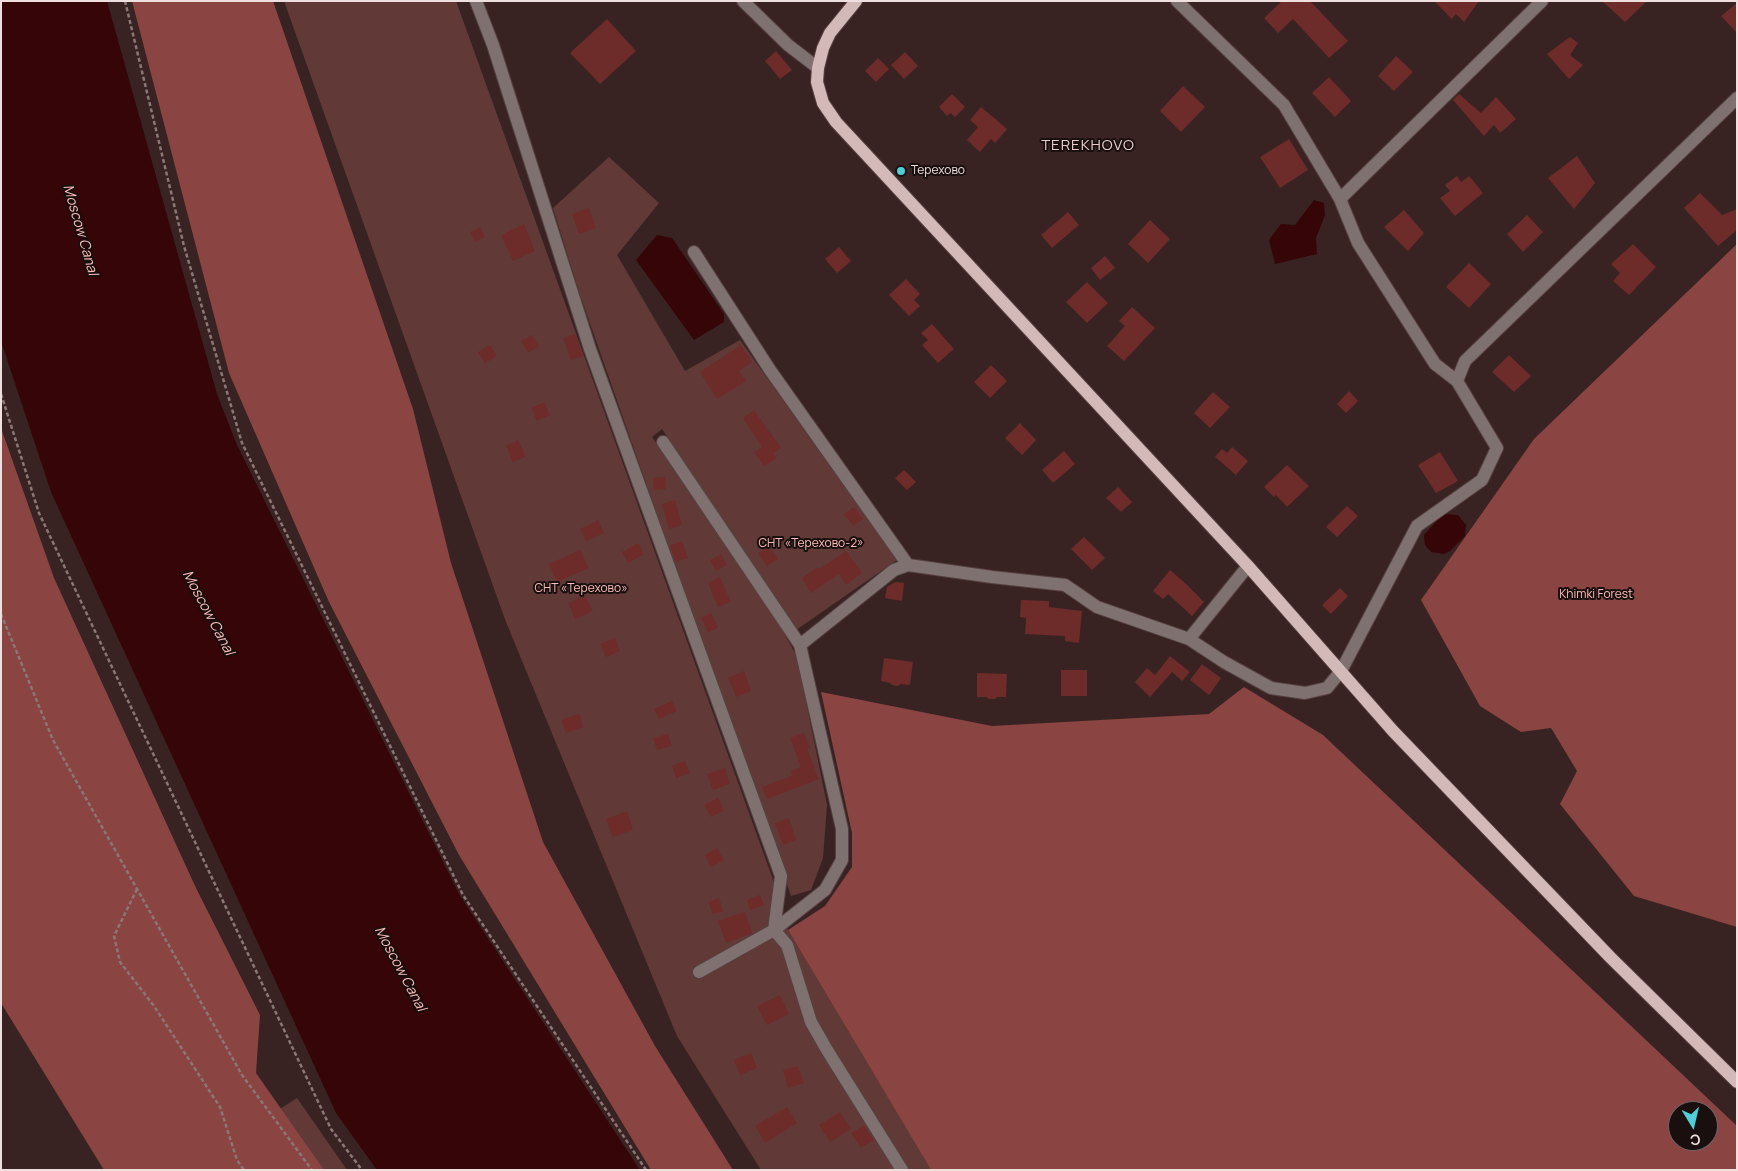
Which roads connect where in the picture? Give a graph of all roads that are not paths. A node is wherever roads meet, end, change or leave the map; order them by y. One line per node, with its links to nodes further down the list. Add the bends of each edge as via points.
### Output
1 (476, 1): 17 (street, via 590,349 781,876)
2 (743, 1): 6 (street)
3 (856, 1): 6 (main road, via 830,32)
4 (1178, 1): 8 (street, via 1284,105)
5 (1542, 1): 8 (street)
6 (818, 68): 13 (main road, via 817,82 823,103 836,122)
7 (1737, 98): 10 (street, via 1465,361)
8 (1340, 199): 10 (street, via 1358,243 1435,364)
9 (694, 252): 12 (street, via 770,370)
10 (1457, 381): 16 (street, via 1496,448 1482,480 1417,526)
11 (663, 442): 15 (street)
12 (908, 565): 14 (street, via 1065,585 1097,607); 15 (street, via 894,570)
13 (1248, 566): 14 (street); 16 (main road)
14 (1189, 639): 16 (street, via 1271,688 1305,692 1327,688)
15 (800, 645): 17 (street, via 842,829 842,860 825,890)
16 (1341, 671): 19 (main road, via 1393,731 1611,958)
17 (774, 930): 18 (street); 20 (street, via 787,945 811,1022)
18 (699, 972)
19 (1737, 1082)
20 (902, 1170)

